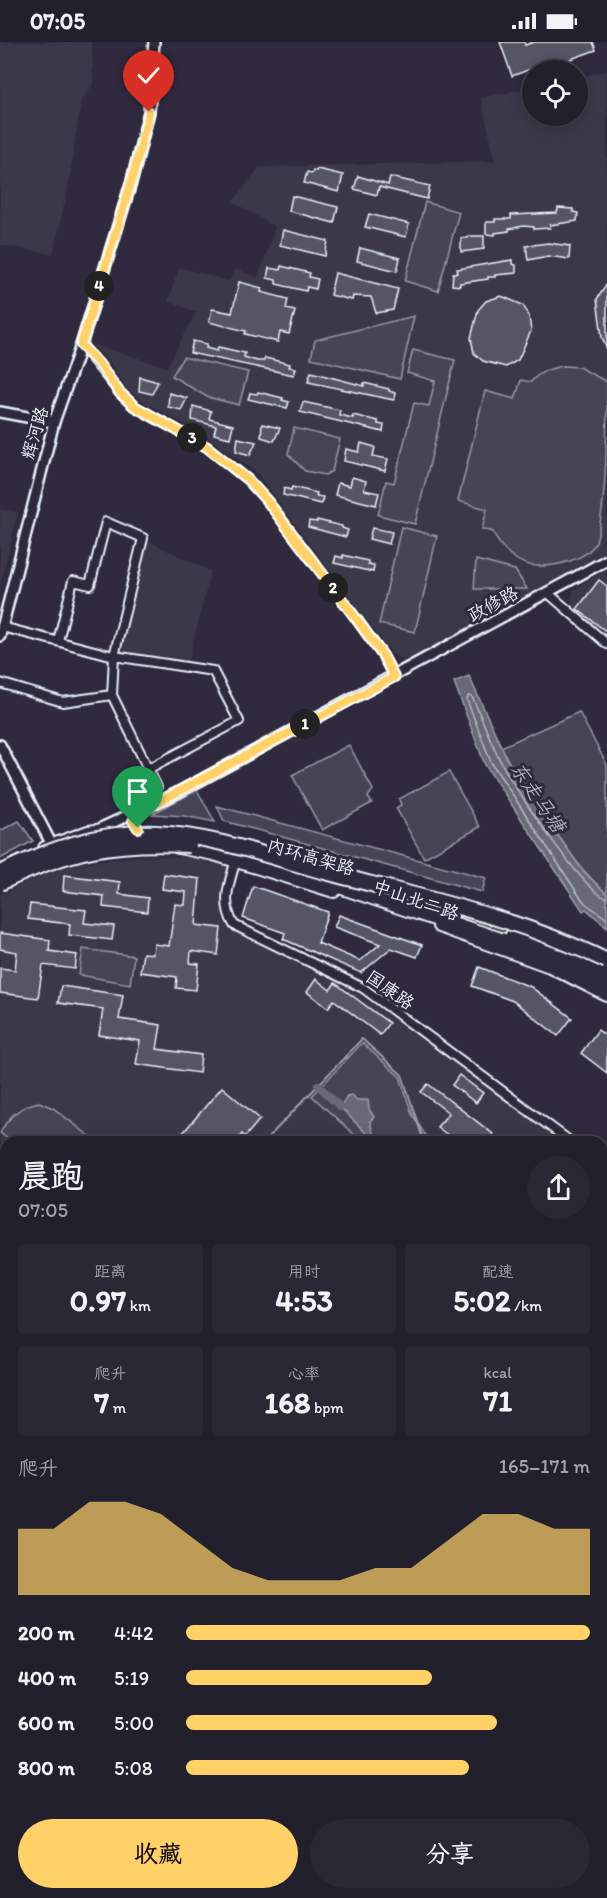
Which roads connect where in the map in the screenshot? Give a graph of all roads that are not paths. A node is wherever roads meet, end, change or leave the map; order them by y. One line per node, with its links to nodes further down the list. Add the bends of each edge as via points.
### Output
1 (154, 42): 2 (street, 辉河路, via 146,123)
2 (81, 345): 4 (street, 辉河路); 11 (street, via 134,406 207,447 248,480 355,617)
3 (0, 412): 4 (street)
4 (54, 422): 7 (street, 辉河路)
5 (607, 560): 6 (street, 政修路)
6 (548, 594): 9 (street); 11 (street, 政修路)
7 (1, 631): 8 (street)
8 (58, 641): 10 (street); 10 (street, via 73,581 90,585 106,522 143,538)
9 (607, 644)
10 (114, 656): 13 (street); 15 (street, via 213,671 239,721)
11 (394, 677): 17 (street, 政修路)
12 (0, 682): 13 (street, via 63,702)
13 (112, 695): 15 (street)
14 (0, 745): 20 (street)
15 (148, 769): 16 (street)
16 (157, 788)
17 (140, 812): 18 (street, via 133,821); 19 (street, 政修路)
18 (138, 828): 19 (main road, 中山北二路); 26 (main road, 中山北二路, via 241,842 456,903 538,929)
19 (88, 832): 20 (main road, 中山北二路)
20 (53, 844): 22 (street); 23 (main road, 中山北二路)
21 (236, 860): 22 (main road, 中山北二路, via 191,848 152,846 101,850); 29 (main road, 中山北二路, via 516,953); 30 (street, 国康路, via 226,898 228,916 234,925 363,988)
22 (59, 862): 25 (main road, 中山北二路)
23 (0, 871): 26 (highway, 内环高架路, bridge, via 58,848 104,837 156,833 192,837 534,930)
24 (301, 873): 25 (highway, 内环高架路, bridge, via 191,845 141,843 71,854); 27 (highway, 内环高架路, via 554,948); 28 (highway, via 512,944)
25 (0, 885)
26 (607, 962)
27 (607, 971)
28 (607, 985)
29 (607, 995)
30 (563, 1136)

